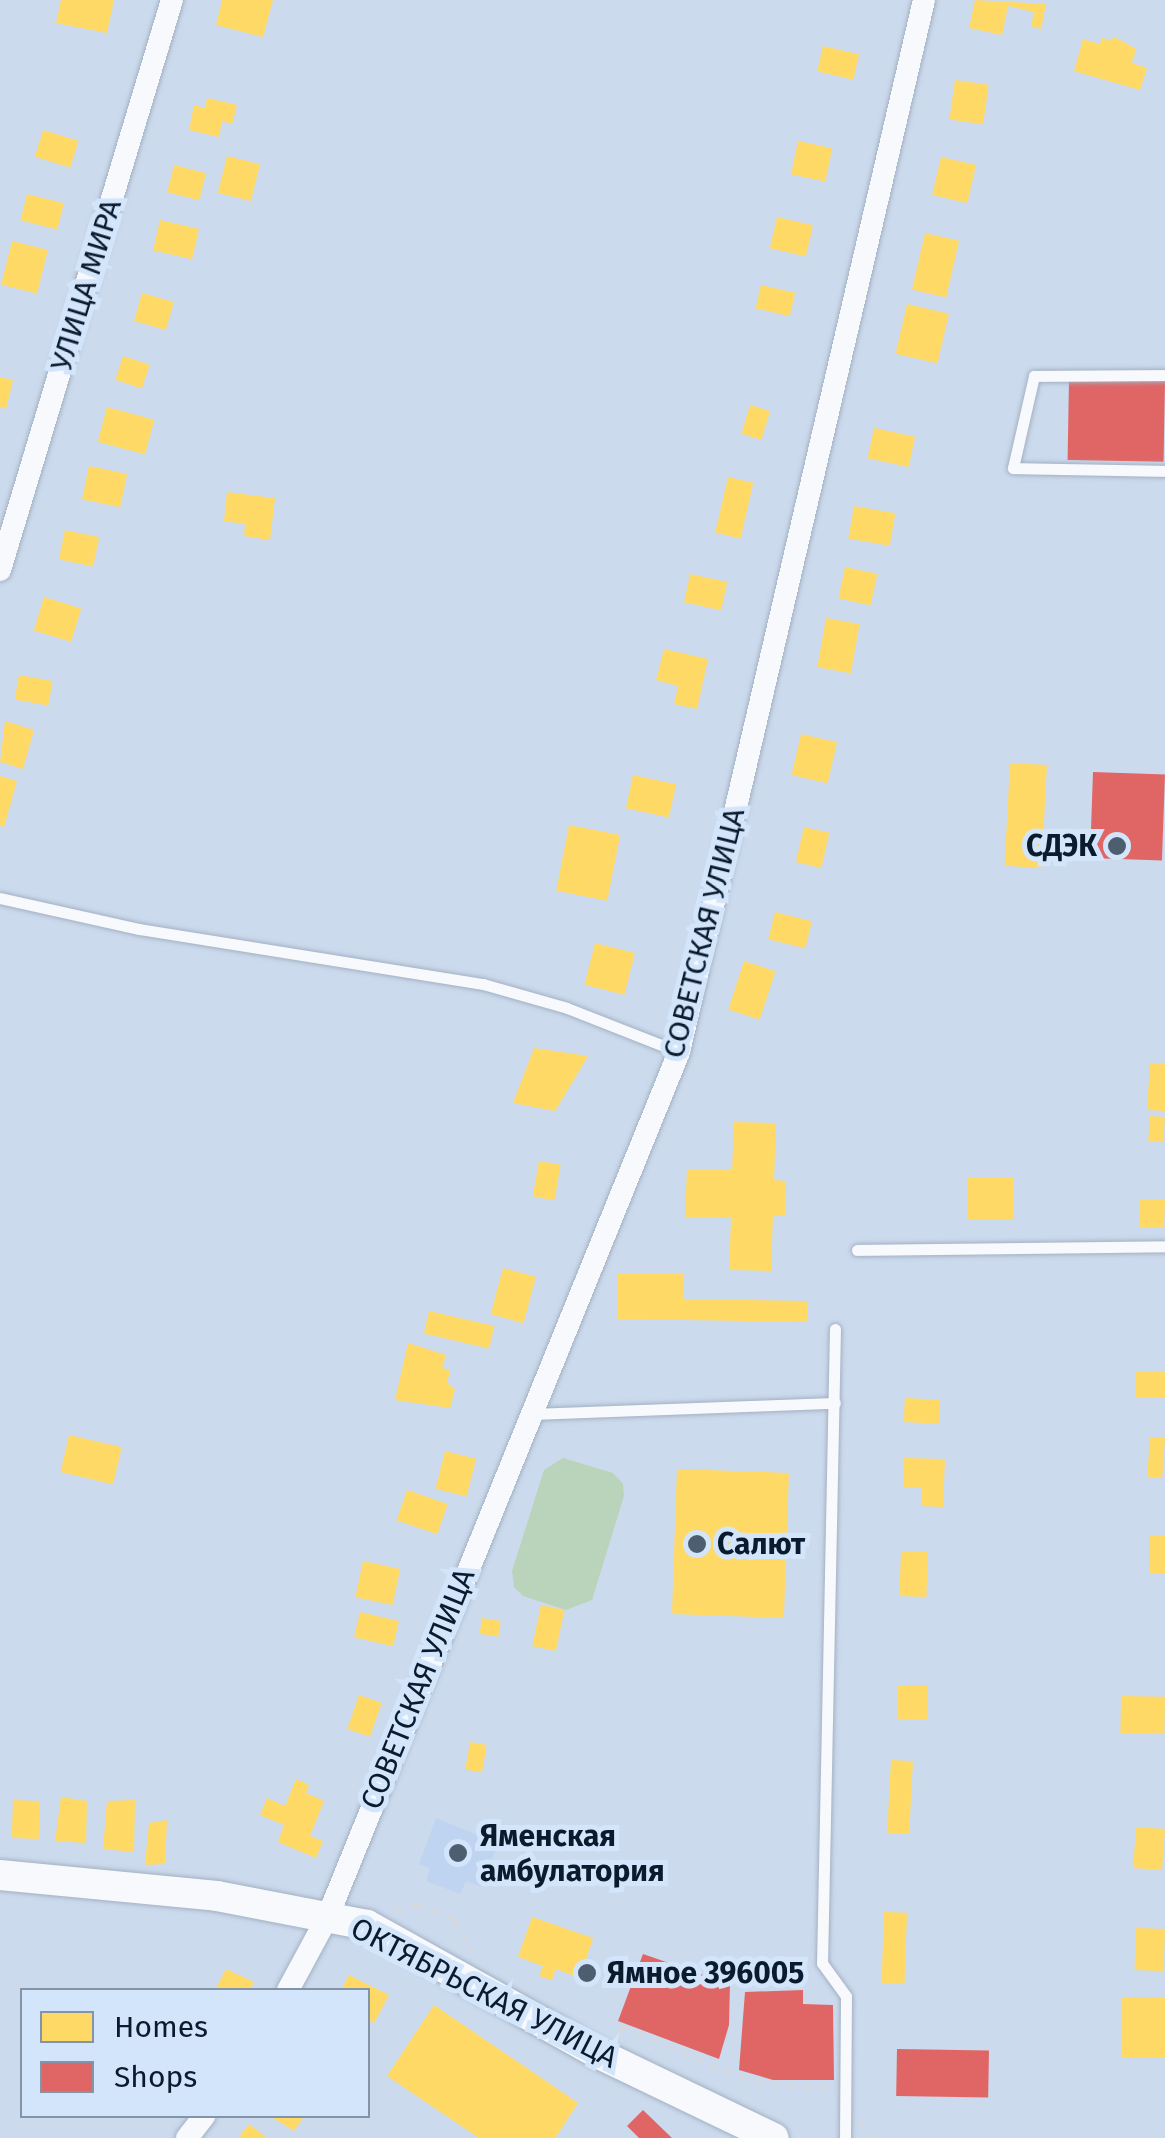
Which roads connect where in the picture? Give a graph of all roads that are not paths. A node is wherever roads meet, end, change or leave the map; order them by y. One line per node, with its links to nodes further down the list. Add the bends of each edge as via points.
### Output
1 (172, 0): 5 (street, УЛИЦА МИРА)
2 (924, 0): 7 (street, СОВЕТСКАЯ УЛИЦА)
3 (1165, 376): 4 (lane, via 1034,376 1012,468)
4 (1165, 471)
5 (0, 570)
6 (0, 898): 7 (lane, via 139,929 483,984)
7 (679, 1052): 12 (street, СОВЕТСКАЯ УЛИЦА)
8 (1165, 1246): 9 (lane)
9 (856, 1250)
10 (835, 1329): 11 (lane)
11 (834, 1403): 12 (lane); 19 (lane, via 822,1963 846,1996)
12 (530, 1414): 14 (street, СОВЕТСКАЯ УЛИЦА)
13 (0, 1874): 14 (street, ОКТЯБРЬСКАЯ УЛИЦА, via 217,1896)
14 (328, 1916): 15 (street, СОВЕТСКАЯ УЛИЦА); 18 (street, ОКТЯБРЬСКАЯ УЛИЦА, via 367,1926 597,2053)
15 (289, 1988)
16 (202, 2118): 17 (street)
17 (187, 2138)
18 (774, 2138)
19 (845, 2138)

